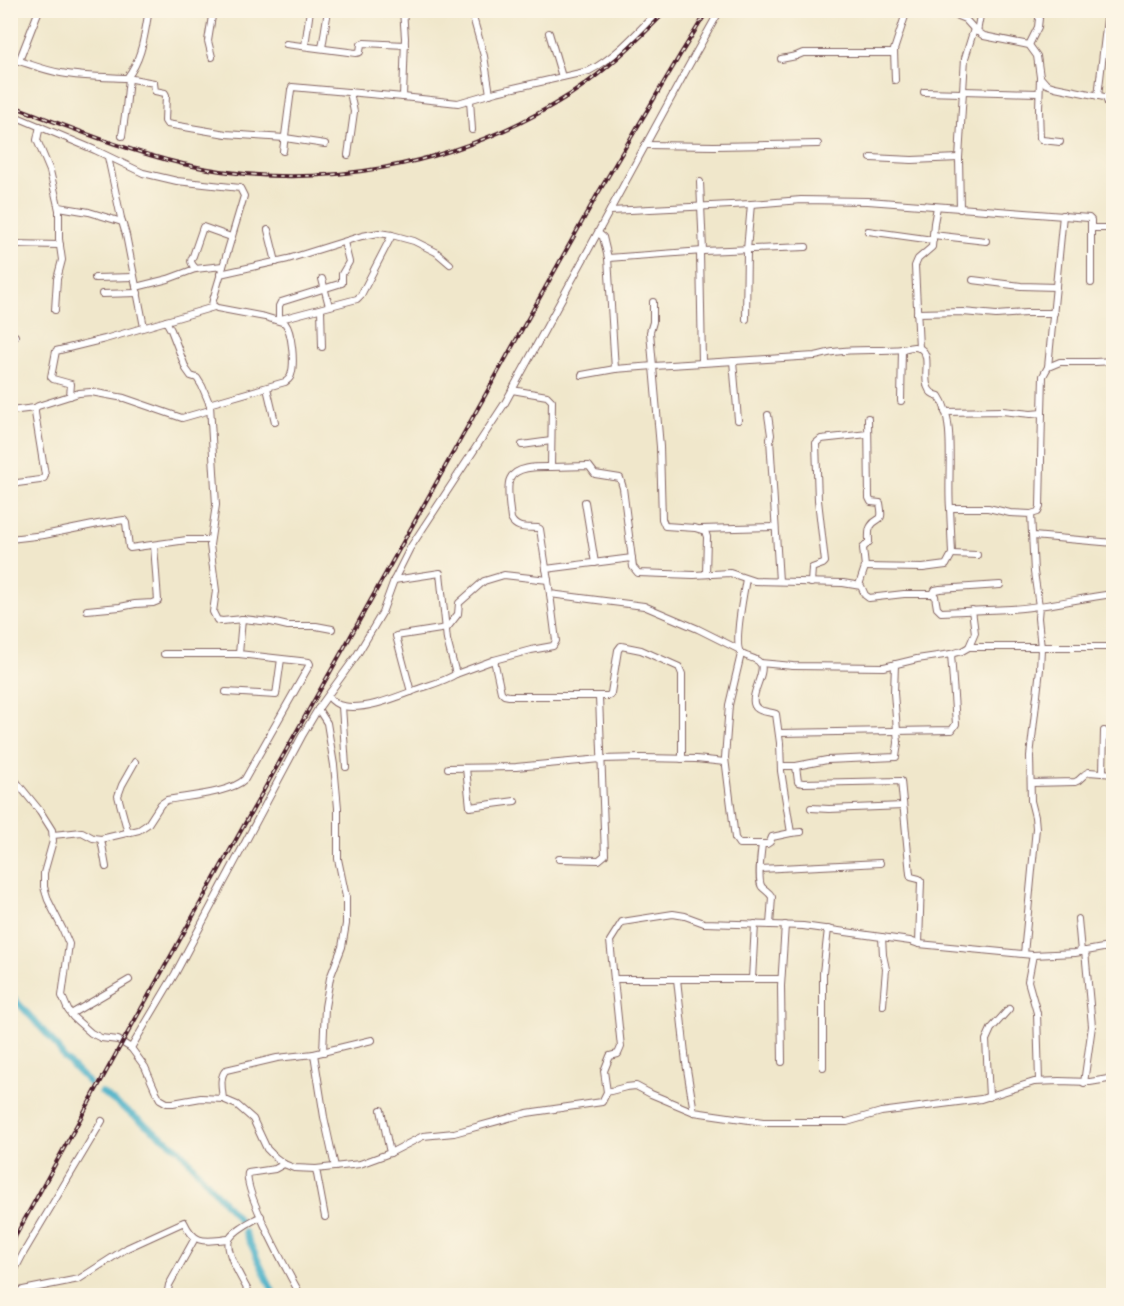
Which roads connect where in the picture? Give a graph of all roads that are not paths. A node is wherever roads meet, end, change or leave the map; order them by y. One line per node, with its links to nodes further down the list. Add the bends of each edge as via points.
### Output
1 (39, 10): 26 (street)
2 (149, 10): 29 (street, via 139,60)
3 (213, 10): 23 (street, via 208,41)
4 (310, 10): 20 (street)
5 (328, 10): 21 (street)
6 (404, 10): 18 (street)
7 (471, 10): 35 (street)
8 (659, 10): 27 (street, via 597,67)
9 (720, 10): 50 (street)
10 (907, 10): 22 (street)
11 (944, 10): 15 (street, via 965,19)
12 (981, 10): 15 (street)
13 (1040, 10): 19 (street, via 1038,27)
14 (1108, 10): 36 (street)
15 (976, 30): 19 (street, via 984,36); 33 (street, via 965,58)
16 (549, 33): 27 (street)
17 (286, 44): 20 (street)
18 (405, 45): 21 (street, via 364,43 356,53); 37 (street)
19 (1029, 45): 28 (street, via 1037,56)
20 (305, 46): 21 (street)
21 (322, 48)
22 (894, 53): 25 (street, via 803,52); 30 (street)
23 (212, 57)
24 (10, 58): 26 (street)
25 (782, 59)
26 (19, 61): 29 (street, via 62,74)
27 (562, 76): 35 (street)
28 (1040, 77): 34 (street); 36 (street, via 1055,87)
29 (128, 78): 45 (street); 46 (street, via 154,83 155,91 165,93 167,124)
30 (895, 80)
31 (350, 92): 37 (street); 46 (street, via 292,87); 52 (street, via 354,112)
32 (924, 92): 33 (street)
33 (962, 92): 34 (street); 55 (street)
34 (1039, 93): 47 (street, via 1040,138)
35 (490, 94): 40 (street)
36 (1098, 96): 38 (street)
37 (403, 97): 40 (street, via 458,103)
38 (1106, 98): 39 (street); 42 (street)
39 (1113, 99)
40 (470, 100): 44 (street)
41 (10, 114): 43 (street)
42 (1113, 120)
43 (40, 126): 53 (street); 59 (street, via 38,141)
44 (472, 130)
45 (122, 136)
46 (285, 138): 48 (street); 51 (street)
47 (1060, 142)
48 (325, 144)
49 (818, 144): 50 (street)
50 (645, 146): 62 (street)
51 (283, 152)
52 (348, 155)
53 (108, 157): 64 (street); 71 (street, via 177,181 240,188 244,196)
54 (871, 158): 55 (street)
55 (959, 158): 61 (street)
56 (700, 182): 58 (street)
57 (751, 204): 58 (street); 60 (street, via 868,201); 78 (street)
58 (701, 206): 62 (street); 79 (street)
59 (59, 207): 64 (street); 76 (street)
60 (937, 207): 61 (street); 72 (street)
61 (960, 209): 63 (street)
62 (610, 211): 69 (street)
63 (1063, 215): 65 (street, via 1090,218); 91 (street)
64 (122, 222): 86 (street)
65 (1091, 228): 66 (street); 90 (street)
66 (1113, 228)
67 (268, 230): 81 (street)
68 (868, 231): 72 (street)
69 (598, 233): 80 (street, via 603,237); 117 (street)
70 (392, 235): 74 (street, via 370,234); 82 (street, via 426,246); 96 (street, via 361,295)
71 (231, 237): 83 (street); 84 (street, via 203,227 191,260)
72 (933, 237): 73 (street); 100 (street, via 932,247 915,266)
73 (986, 241)
74 (344, 242): 81 (street); 92 (street, via 349,262 342,274 343,282)
75 (13, 244): 76 (street)
76 (60, 245): 99 (street, via 62,260)
77 (806, 247): 78 (street)
78 (747, 250): 79 (street); 102 (street)
79 (702, 251): 80 (street); 111 (street)
80 (608, 258): 114 (street)
81 (276, 262): 85 (street)
82 (450, 264)
83 (223, 266): 84 (street); 85 (street)
84 (196, 269): 93 (street)
85 (220, 274): 97 (street)
86 (134, 277): 87 (street); 93 (street)
87 (95, 278)
88 (322, 279): 92 (street)
89 (973, 279): 91 (street)
90 (1091, 283)
91 (1056, 287): 101 (street)
92 (324, 289): 96 (street); 103 (street, via 281,302)
93 (137, 290): 94 (street); 105 (street)
94 (102, 294)
95 (652, 302): 112 (street)
96 (329, 306): 98 (street)
97 (214, 307): 103 (street); 104 (street)
98 (321, 309): 103 (street); 106 (street)
99 (54, 310)
100 (917, 313): 101 (street); 107 (street)
101 (1053, 313): 113 (street)
102 (746, 319)
103 (278, 320): 116 (street, via 289,331 293,364 289,379)
104 (166, 321): 105 (street); 121 (street, via 186,369 197,378)
105 (144, 327): 118 (street, via 56,351 51,377 70,384)
106 (322, 347)
107 (919, 348): 108 (street); 123 (street, via 925,353 928,389 939,396)
108 (902, 349): 109 (street); 119 (street)
109 (733, 361): 111 (street); 127 (street)
110 (1113, 361): 113 (street, via 1060,362)
111 (702, 363): 112 (street)
112 (654, 366): 114 (street); 138 (street, via 662,519 665,525)
113 (1048, 367): 124 (street, via 1043,376)
114 (615, 369): 115 (street)
115 (582, 375)
116 (267, 388): 121 (street, via 212,403); 128 (street)
117 (512, 390): 130 (street, via 550,398); 152 (street, via 410,548)
118 (70, 396): 120 (street); 121 (street, via 90,392 116,396 182,418)
119 (901, 401)
120 (35, 408): 122 (street); 133 (street, via 45,475 40,480)
121 (210, 408): 141 (street, via 216,505)
122 (10, 411)
123 (945, 412): 124 (street); 135 (street)
124 (1042, 413): 136 (street, via 1040,507)
125 (768, 415): 137 (street)
126 (868, 417): 129 (street)
127 (738, 420)
128 (275, 422)
129 (868, 434): 148 (street, via 869,498 880,504 881,517 870,528 869,542 863,548); 155 (street, via 821,439 816,443 825,562 812,568)
130 (551, 441): 131 (street); 132 (street)
131 (522, 445)
132 (551, 467): 146 (street, via 589,465 595,474 620,478); 149 (street, via 518,472 509,484 511,519 518,527 540,529)
133 (10, 484)
134 (585, 502): 147 (street)
135 (950, 508): 136 (street); 144 (street)
136 (1031, 514): 139 (street)
137 (775, 527): 138 (street); 154 (street)
138 (700, 529): 150 (street, via 707,537)
139 (1033, 536): 142 (street); 161 (street)
140 (10, 539): 143 (street, via 123,520 130,548)
141 (210, 540): 143 (street); 164 (street, via 216,620)
142 (1113, 543)
143 (154, 544): 162 (street, via 158,601)
144 (952, 554): 145 (street); 148 (street, via 940,567)
145 (977, 555)
146 (632, 558): 147 (street); 150 (street, via 638,573)
147 (595, 563): 149 (street)
148 (865, 567): 156 (street)
149 (546, 569): 153 (street)
150 (706, 574): 151 (street, via 730,573)
151 (746, 579): 154 (street); 170 (street, via 737,639)
152 (394, 580): 165 (street, via 440,573); 181 (street, via 382,613)
153 (548, 580): 158 (street); 165 (street, via 504,575 484,581 459,603 458,614)
154 (779, 581): 155 (street)
155 (812, 583): 156 (street)
156 (859, 585): 159 (street, via 869,598)
157 (1000, 585): 159 (street, via 940,589)
158 (550, 594): 170 (street, via 644,606); 175 (street, via 555,644)
159 (933, 594): 163 (street, via 941,612)
160 (1113, 594): 161 (street)
161 (1040, 606): 163 (street); 169 (street)
162 (87, 610)
163 (972, 610): 167 (street, via 975,633)
164 (242, 619): 166 (street); 172 (street)
165 (447, 628): 178 (street); 180 (street, via 396,636)
166 (332, 629)
167 (969, 647): 169 (street); 173 (street)
168 (1113, 647): 169 (street)
169 (1041, 648): 200 (street)
170 (740, 651): 176 (street); 191 (street, via 729,705)
171 (165, 654): 172 (street)
172 (239, 654): 174 (street)
173 (951, 654): 177 (street); 185 (street, via 956,724 952,730)
174 (281, 659): 179 (street, via 276,695); 205 (street, via 309,662 310,666 245,779 231,788 167,800 144,828)
175 (494, 660): 178 (street); 182 (street, via 504,695)
176 (760, 663): 177 (street, via 884,667); 187 (street, via 754,705 776,714)
177 (895, 664): 185 (street)
178 (456, 674): 180 (street)
179 (226, 692)
180 (411, 692): 183 (street, via 371,704)
181 (327, 696): 183 (street); 184 (street)
182 (599, 697): 188 (street); 189 (street, via 611,693 621,646 641,650 679,667)
183 (342, 706): 194 (street)
184 (318, 709): 234 (street); 235 (street, via 327,723 334,765 338,859 346,897 342,946 325,1007)
185 (897, 730): 187 (street); 192 (street, via 896,758)
186 (1104, 732): 198 (street)
187 (779, 733): 193 (street)
188 (601, 759): 189 (street); 196 (street); 210 (street, via 605,855 599,860)
189 (682, 759): 191 (street)
190 (135, 762): 205 (street, via 118,796)
191 (725, 762): 209 (street, via 736,841)
192 (796, 765): 193 (street); 202 (street, via 798,782 803,783 901,781)
193 (781, 766): 206 (street)
194 (346, 767)
195 (448, 768): 196 (street)
196 (466, 768): 201 (street, via 471,807)
197 (10, 769): 207 (street)
198 (1103, 773): 199 (street); 200 (street, via 1085,773 1075,782)
199 (1113, 774)
200 (1031, 783): 223 (street, via 1036,828)
201 (515, 801)
202 (903, 806): 203 (street); 220 (street, via 910,874 921,881)
203 (811, 808)
204 (801, 832): 206 (street)
205 (128, 833): 208 (street)
206 (791, 833): 209 (street)
207 (53, 835): 208 (street, via 82,832); 232 (street, via 44,887 69,944 62,996)
208 (101, 839): 212 (street)
209 (762, 844): 213 (street)
210 (559, 859)
211 (880, 863): 213 (street)
212 (106, 867)
213 (760, 869): 216 (street, via 760,885 772,897)
214 (1078, 919): 222 (street)
215 (754, 924): 216 (street); 225 (street, via 704,923 673,914 622,922 610,941); 227 (street)
216 (770, 925): 217 (street)
217 (785, 925): 218 (street); 228 (street)
218 (828, 929): 219 (street); 238 (street, via 823,973)
219 (882, 937): 220 (street); 230 (street, via 886,969)
220 (919, 944): 223 (street)
221 (1113, 946): 222 (street)
222 (1083, 951): 224 (street); 241 (street, via 1092,1026)
223 (1024, 954): 224 (street)
224 (1033, 955): 240 (street, via 1028,981 1037,1013)
225 (614, 979): 226 (street); 242 (street, via 621,1047 618,1054 610,1056 604,1071)
226 (677, 979): 227 (street); 246 (street)
227 (752, 979): 228 (street)
228 (781, 979): 237 (street)
229 (129, 980): 232 (street)
230 (883, 1005)
231 (1009, 1008): 243 (street, via 986,1040)
232 (71, 1014): 234 (street, via 101,1038 118,1040)
233 (372, 1040): 235 (street)
234 (131, 1048): 244 (street, via 160,1099 167,1103)
235 (323, 1052): 236 (street)
236 (314, 1054): 244 (street, via 226,1070 222,1077); 250 (street)
237 (782, 1062)
238 (823, 1067)
239 (1113, 1078): 241 (street)
240 (1039, 1081): 241 (street); 243 (street)
241 (1084, 1083)
242 (607, 1092): 246 (street, via 636,1086); 248 (street, via 602,1102 527,1113 454,1133 423,1136)
243 (989, 1097): 246 (street, via 881,1112 847,1122 763,1122)
244 (223, 1099): 249 (street, via 250,1115 267,1149)
245 (381, 1110): 248 (street)
246 (694, 1112)
247 (102, 1121): 256 (street)
248 (390, 1153): 250 (street, via 360,1164)
249 (284, 1164): 251 (street); 252 (street, via 247,1174)
250 (335, 1167): 251 (street)
251 (316, 1169): 253 (street)
252 (261, 1216): 255 (street); 260 (street)
253 (325, 1217)
254 (195, 1238): 255 (street); 257 (street, via 184,1222 127,1248 79,1279); 258 (street)
255 (229, 1239): 259 (street, via 230,1254)
256 (10, 1279)
257 (10, 1295)
258 (166, 1296)
259 (251, 1296)
260 (301, 1296)

